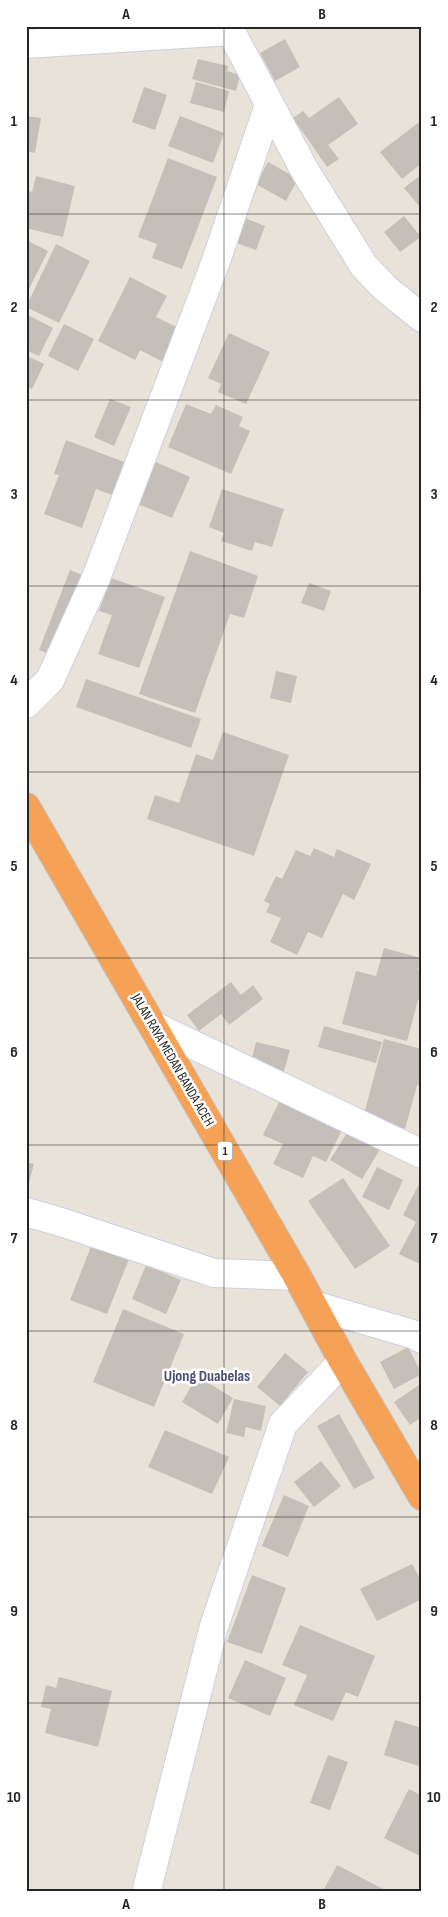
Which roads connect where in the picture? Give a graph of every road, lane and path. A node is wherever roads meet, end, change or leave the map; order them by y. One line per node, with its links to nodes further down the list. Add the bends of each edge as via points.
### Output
1 (229, 29): 2 (street); 3 (street)
2 (26, 44)
3 (269, 105): 4 (street, via 304,171 364,266); 5 (street, via 216,261 96,578 50,680)
4 (422, 318)
5 (26, 704)
6 (26, 806): 7 (highway, JALAN RAYA MEDAN BANDA ACEH / 1)
7 (154, 1026): 8 (street); 10 (highway, JALAN RAYA MEDAN BANDA ACEH / 1)
8 (422, 1154)
9 (26, 1212): 10 (street, via 214,1272)
10 (297, 1276): 11 (highway, JALAN RAYA MEDAN BANDA ACEH / 1)
11 (313, 1305): 12 (street); 13 (highway, JALAN RAYA MEDAN BANDA ACEH / 1)
12 (422, 1339)
13 (343, 1362): 14 (highway, JALAN RAYA MEDAN BANDA ACEH / 1); 15 (street, via 283,1424 214,1626)
14 (422, 1496)
15 (147, 1889)

